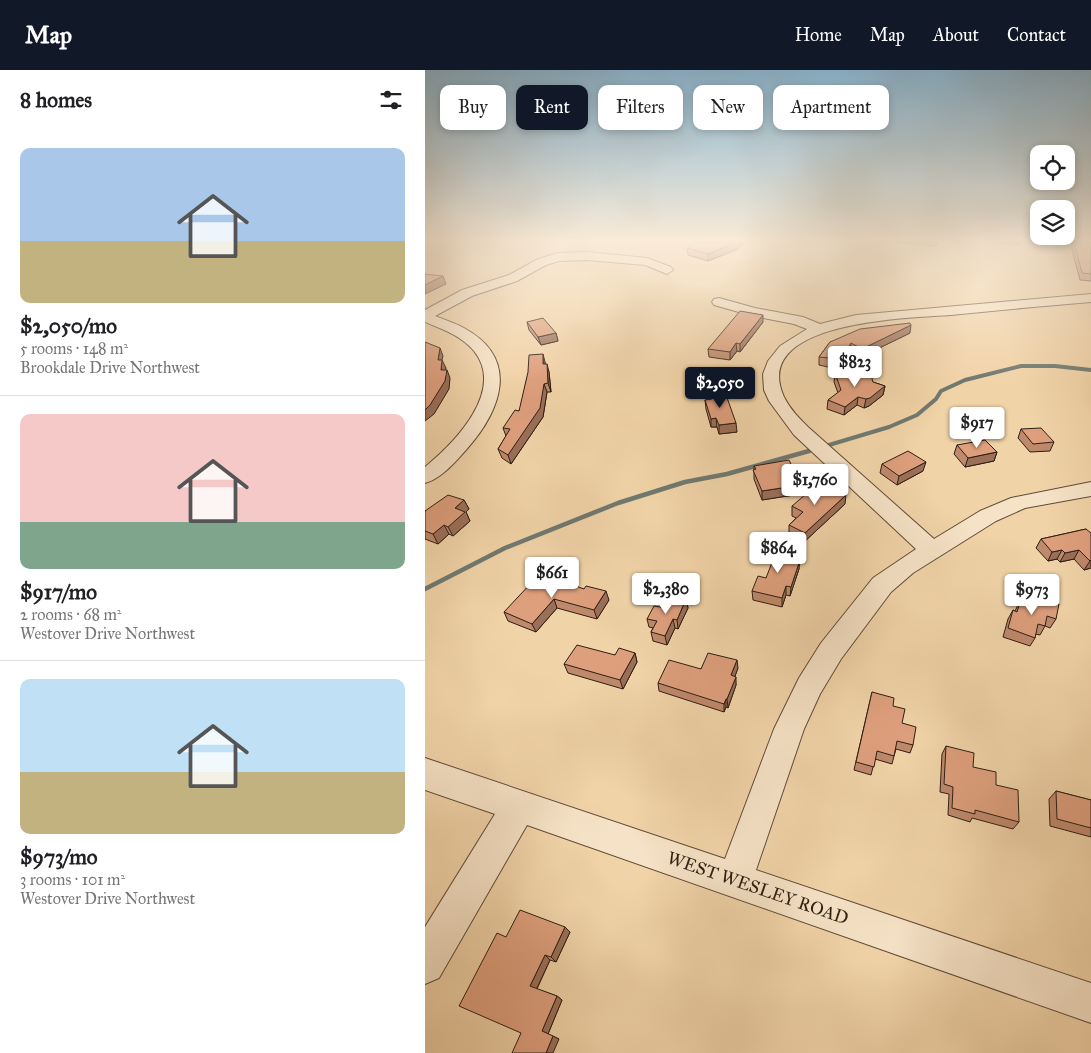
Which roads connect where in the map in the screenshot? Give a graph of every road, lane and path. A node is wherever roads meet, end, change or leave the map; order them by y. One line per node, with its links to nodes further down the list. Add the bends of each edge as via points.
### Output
1 (483, 288): 4 (street)
2 (1091, 298): 5 (street, via 870,317)
3 (719, 302): 5 (street, via 798,320)
4 (425, 316): 6 (street, via 458,329 482,348 489,360 493,390 487,408 470,434)
5 (819, 329): 8 (street, via 796,340 781,355 772,373 773,392 801,431)
6 (425, 478)
7 (1091, 489): 8 (street, via 1019,503 988,516)
8 (932, 550): 11 (street, via 882,585 826,659 789,729)
9 (425, 774): 10 (street, WEST WESLEY ROAD)
10 (519, 806): 11 (street, WEST WESLEY ROAD); 12 (street)
11 (735, 880): 13 (street, WEST WESLEY ROAD)
12 (425, 964)
13 (1091, 1003)

